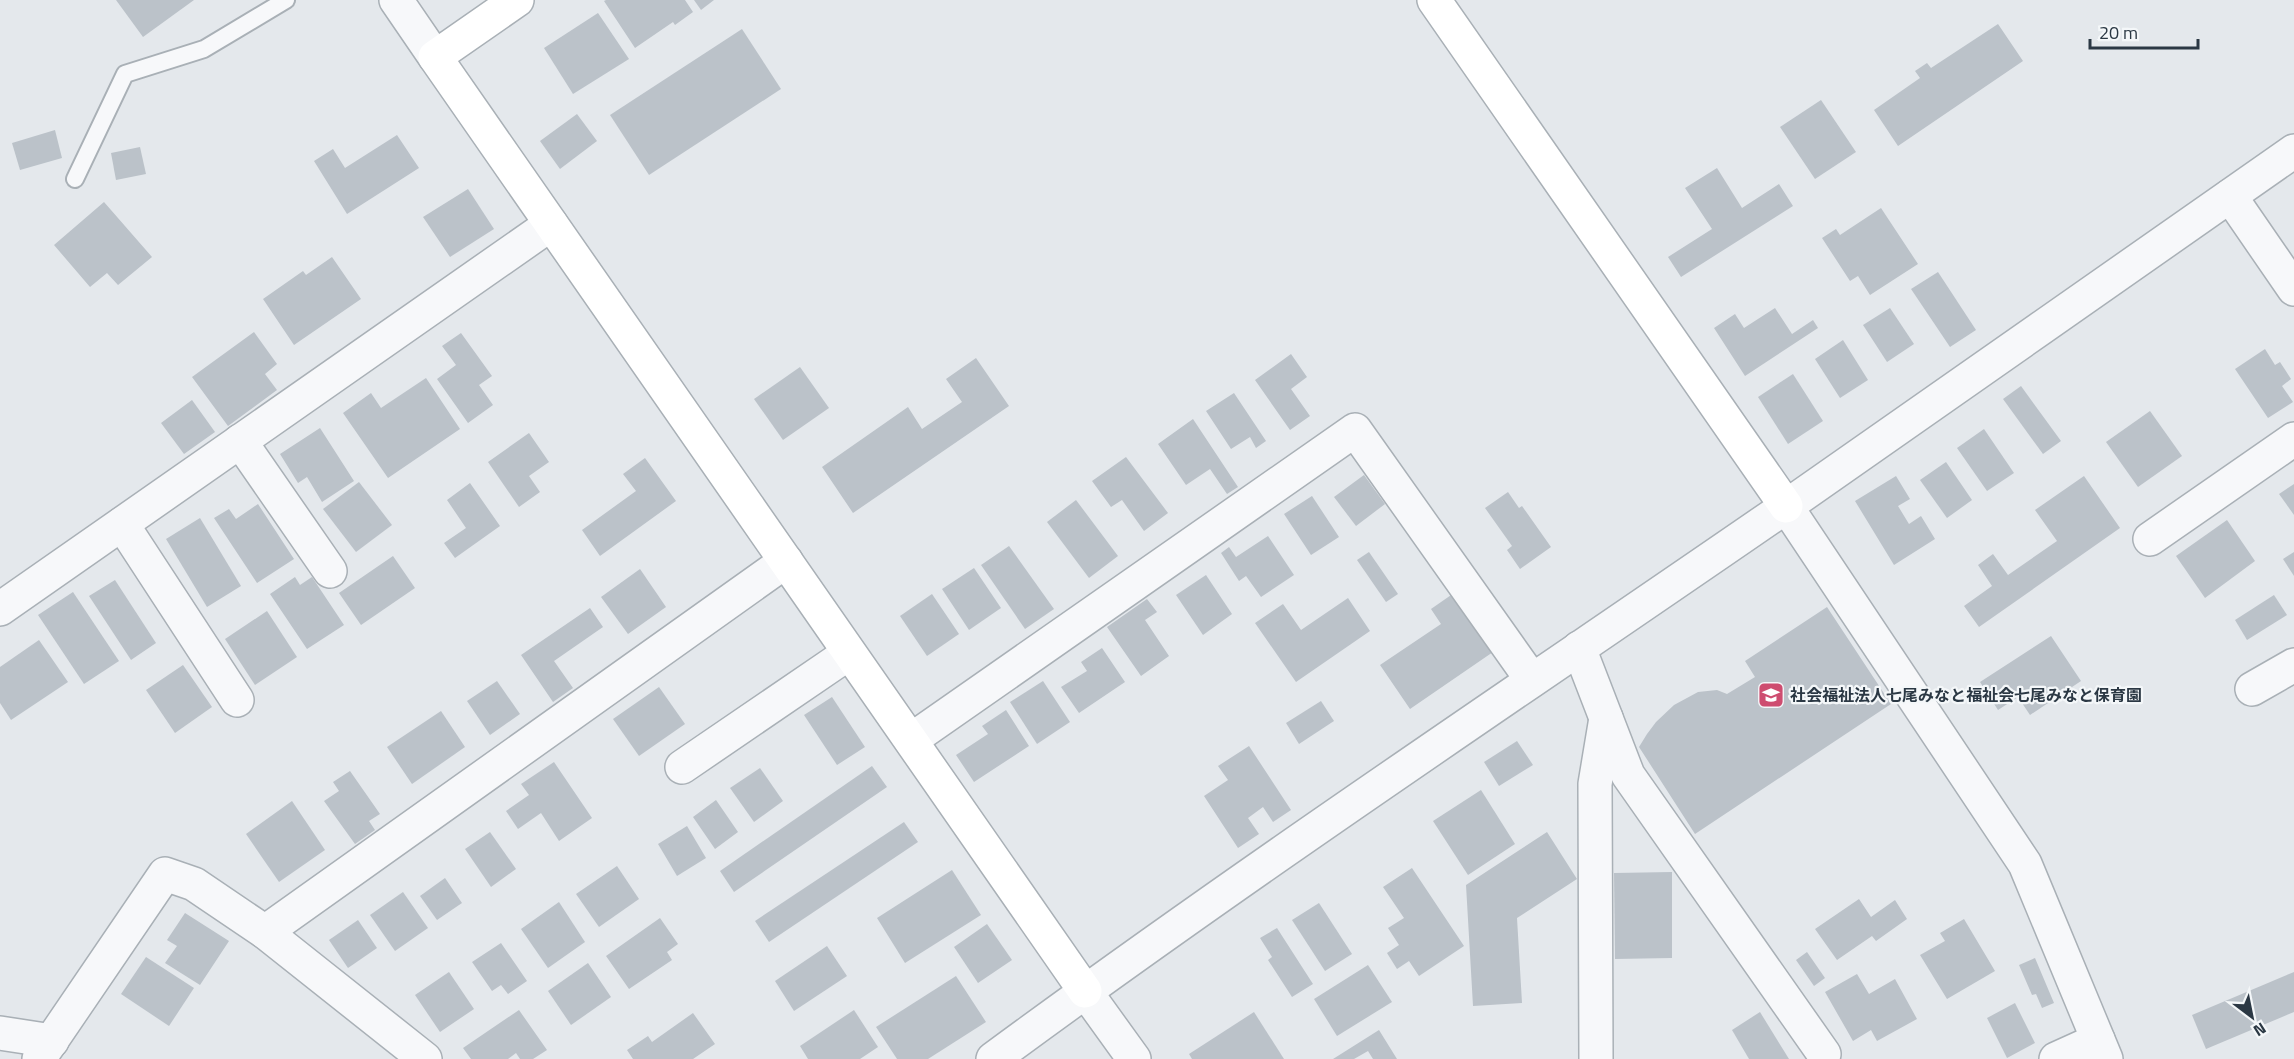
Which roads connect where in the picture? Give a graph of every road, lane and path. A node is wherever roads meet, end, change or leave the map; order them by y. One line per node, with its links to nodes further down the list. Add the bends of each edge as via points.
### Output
1 (286, 0): 7 (lane, via 204,49 125,74)
2 (396, 0): 5 (street)
3 (517, 0): 5 (street)
4 (1434, 0): 13 (street)
5 (435, 57): 9 (street)
6 (2294, 151): 8 (street)
7 (75, 178)
8 (2230, 195): 10 (street); 13 (street)
9 (551, 224): 12 (street); 16 (street)
10 (2294, 289)
11 (2294, 440): 15 (street)
12 (240, 441): 14 (street); 17 (street)
13 (1786, 506): 19 (street); 32 (street, via 2025,864)
14 (122, 524): 18 (street); 24 (street)
15 (2150, 539)
16 (786, 561): 20 (street); 28 (street)
17 (330, 572)
18 (0, 609)
19 (1579, 648): 22 (street); 25 (street)
20 (849, 653): 26 (street); 27 (street)
21 (2294, 665): 23 (street)
22 (1532, 680): 26 (street, via 1355,430); 29 (street)
23 (2252, 688)
24 (237, 700)
25 (1606, 718): 33 (street, via 1628,775); 37 (street, via 1595,784)
26 (911, 740): 29 (street)
27 (682, 767)
28 (265, 932): 31 (street, via 194,884 165,874); 34 (street)
29 (1085, 991): 35 (street); 36 (street)
30 (0, 1034): 31 (street)
31 (45, 1050)
32 (2102, 1050): 38 (street)
33 (1824, 1054)
34 (425, 1059)
35 (993, 1059)
36 (1134, 1059)
37 (1596, 1059)
38 (2056, 1059)

